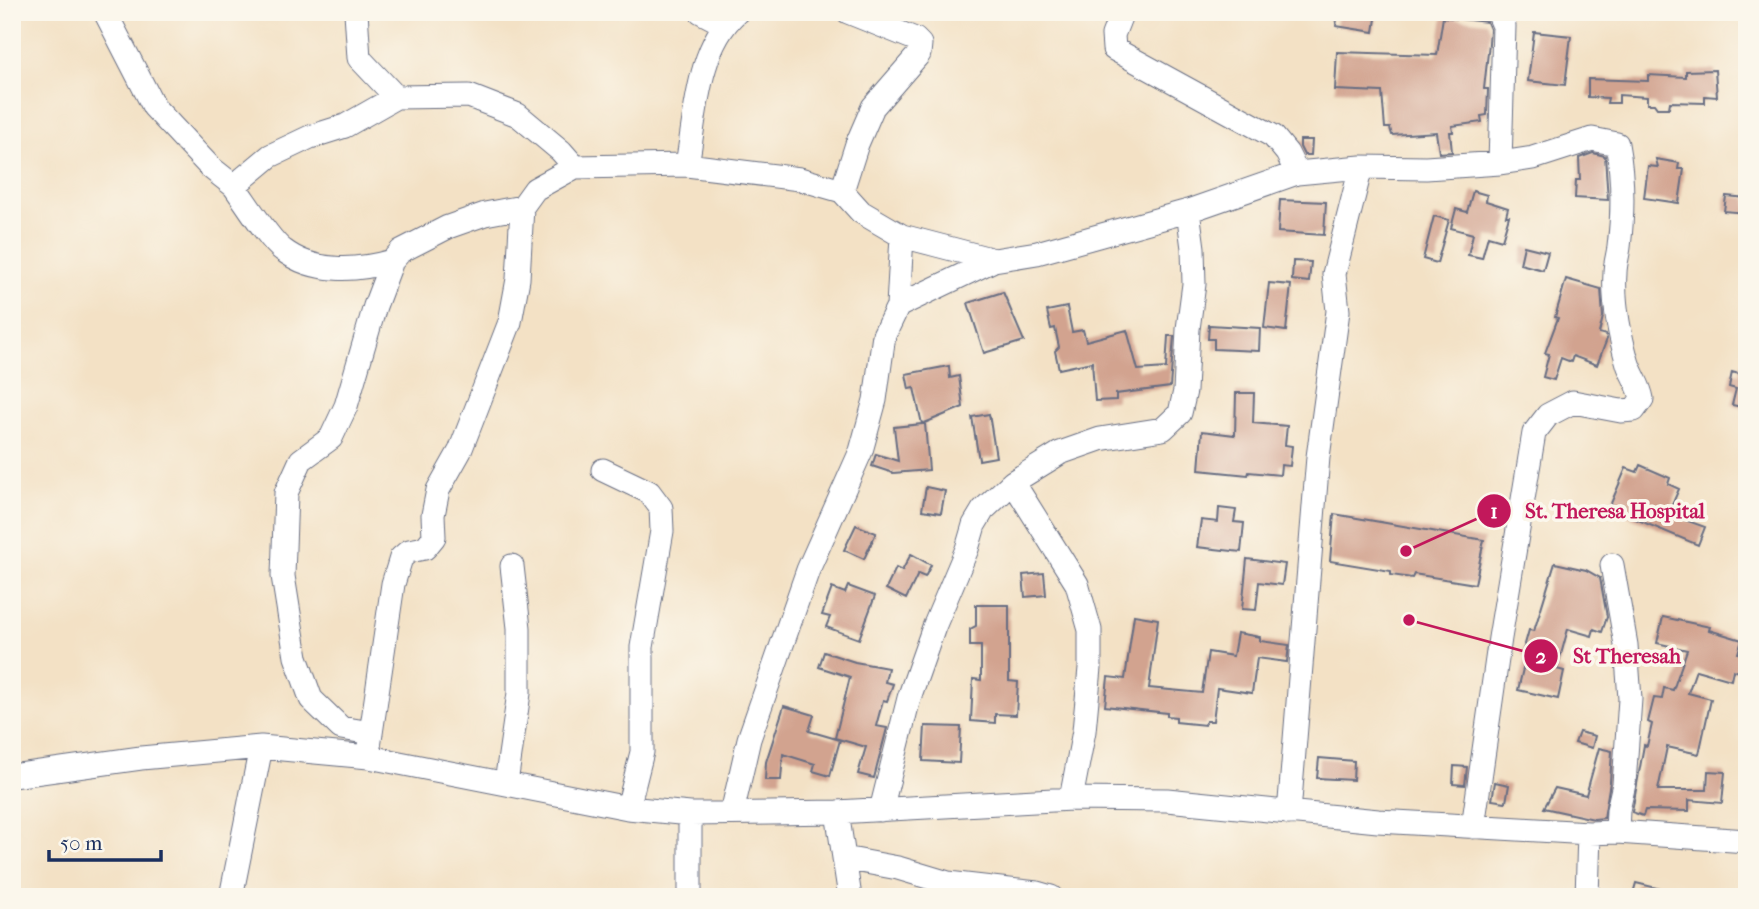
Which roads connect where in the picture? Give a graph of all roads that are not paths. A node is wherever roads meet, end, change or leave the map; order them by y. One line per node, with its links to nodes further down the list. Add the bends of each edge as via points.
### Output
1 (105, 12): 14 (street, via 153,107)
2 (356, 12): 8 (street, via 359,58)
3 (701, 12): 7 (street)
4 (848, 12): 15 (street, via 920,44 919,54 873,107)
5 (1122, 12): 13 (street, via 1112,35 1114,50 1273,136)
6 (1498, 12): 9 (street, via 1504,26)
7 (731, 18): 10 (street, via 712,46)
8 (396, 97): 11 (street, via 469,96 518,115); 14 (street, via 345,125 270,156)
9 (1500, 163): 12 (street); 38 (street, via 1534,158 1592,139 1617,144 1621,207 1615,274 1618,314 1629,366 1642,399 1634,410 1621,411 1573,402 1548,415 1534,433)
10 (687, 165): 11 (street); 15 (street, via 800,179)
11 (575, 167): 16 (street, via 535,189)
12 (1361, 167): 13 (street); 36 (street, via 1334,274 1338,311 1318,457)
13 (1297, 173): 17 (street)
14 (234, 186): 20 (street, via 282,250 303,261 362,269)
15 (842, 191): 18 (street, via 861,212)
16 (522, 207): 20 (street, via 447,227 401,251); 26 (street, via 510,322 460,451 438,489 433,537 425,548 401,558)
17 (1188, 211): 19 (street, via 1037,253); 23 (street, via 1194,284 1180,413 1163,429 1100,439 1060,453)
18 (902, 236): 19 (street); 21 (street)
19 (994, 260): 21 (street)
20 (392, 261): 26 (street, via 331,439 301,460 286,493 283,576 296,657 312,699 341,728)
21 (898, 306): 35 (street, via 884,335 861,451 808,570 749,739)
22 (603, 470): 32 (street, via 649,492 661,508 662,531 642,647 642,752)
23 (1013, 482): 31 (street, via 1077,584 1090,630 1084,731); 33 (street, via 974,525 909,698)
24 (1612, 565): 39 (street, via 1630,699)
25 (512, 566): 30 (street, via 519,628 519,693)
26 (370, 733): 28 (street)
27 (261, 747): 28 (street); 29 (street); 43 (street)
28 (369, 757): 30 (street)
29 (12, 776)
30 (506, 783): 32 (street)
31 (1071, 799): 33 (street); 36 (street, via 1167,800)
32 (628, 808): 37 (street)
33 (881, 810): 34 (street)
34 (837, 812): 35 (street); 42 (street)
35 (732, 813): 37 (street)
36 (1289, 813): 38 (street)
37 (690, 814): 44 (street)
38 (1473, 827): 40 (street)
39 (1617, 832): 40 (street); 41 (street)
40 (1589, 833): 47 (street)
41 (1747, 841)
42 (844, 858): 45 (street); 46 (street, via 947,883)
43 (231, 897)
44 (690, 897)
45 (850, 897)
46 (1051, 897)
47 (1587, 897)

